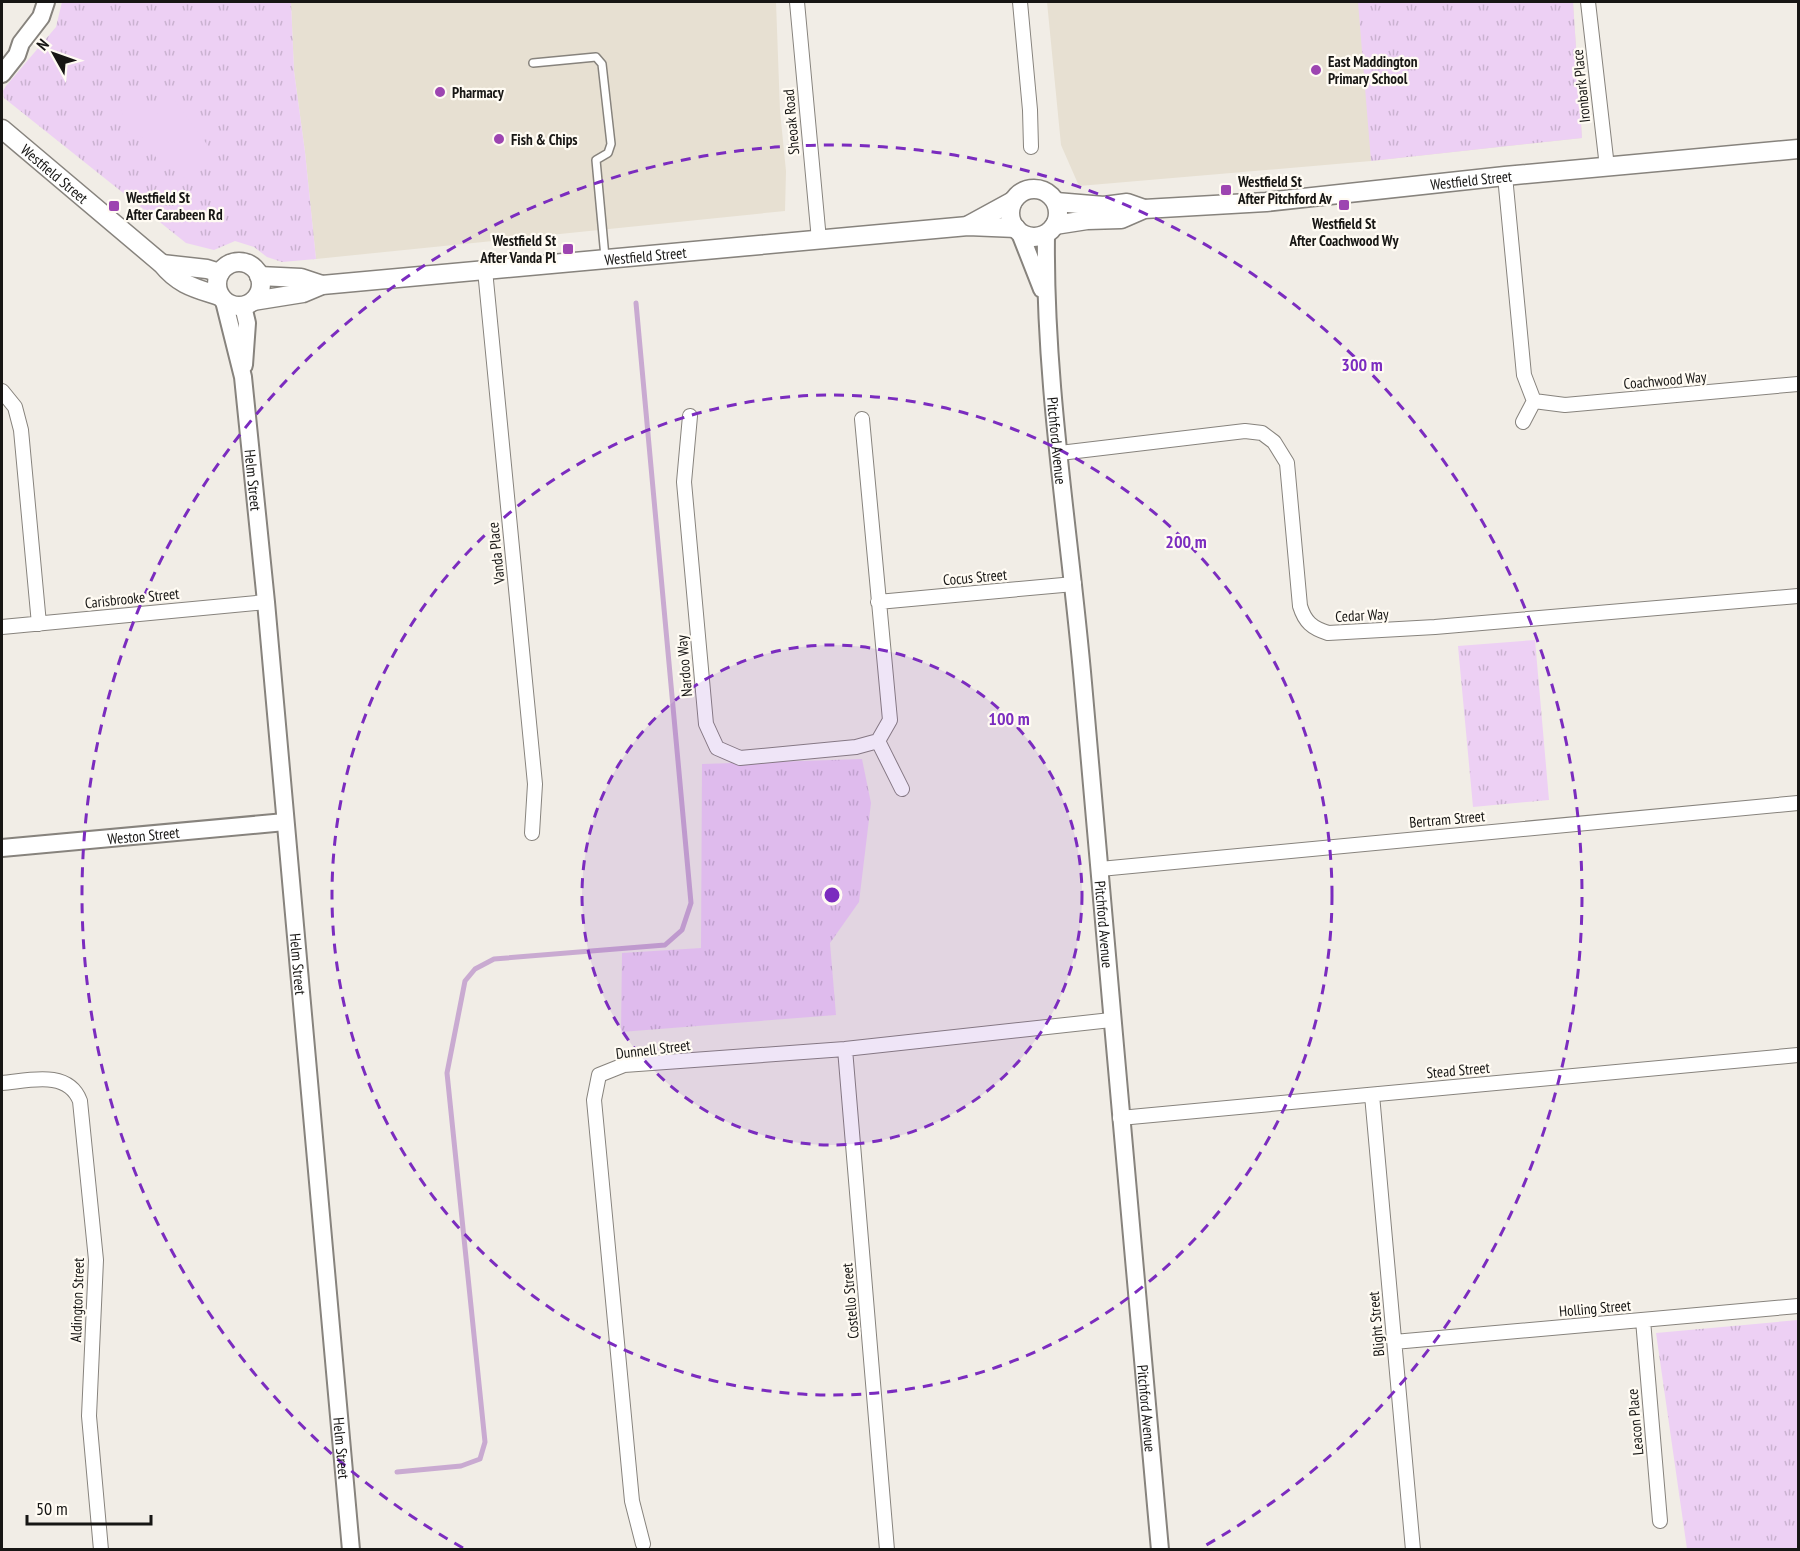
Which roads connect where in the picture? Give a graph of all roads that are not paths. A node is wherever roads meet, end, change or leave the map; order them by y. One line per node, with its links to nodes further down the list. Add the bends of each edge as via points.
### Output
1 (46, 2): 5 (street, via 41,17)
2 (797, 2): 20 (street, Sheoak Road)
3 (1020, 2): 10 (street)
4 (1588, 2): 12 (street, Ironbark Place)
5 (21, 43): 6 (street); 8 (street)
6 (2, 57)
7 (533, 63): 21 (lane, via 596,57 602,64 611,144 608,153 596,160)
8 (2, 74)
9 (2, 129): 22 (main road, Westfield Street)
10 (1031, 147)
11 (1798, 149): 12 (main road, Westfield Street)
12 (1607, 167): 13 (main road, Westfield Street)
13 (1505, 176): 16 (main road, Westfield Street, via 1266,202); 33 (street, via 1524,375)
14 (1013, 201): 15 (main road, via 1031,188 1046,191); 17 (main road, Westfield Street); 19 (main road, via 1010,215)
15 (1056, 202): 16 (main road, Westfield Street, via 1104,206 1127,203); 18 (main road, via 1058,210)
16 (1144, 209): 18 (main road, Westfield Street, via 1121,219 1087,220)
17 (968, 226): 19 (main road, Westfield Street); 20 (main road, Westfield Street)
18 (1050, 229): 19 (main road, via 1033,237); 28 (street, Pitchford Avenue)
19 (1018, 230): 28 (street, Pitchford Avenue)
20 (819, 240): 21 (main road, Westfield Street)
21 (605, 259): 23 (main road, Westfield Street)
22 (162, 264): 24 (main road); 27 (main road, Westfield Street, via 173,277)
23 (485, 270): 26 (main road, Westfield Street); 48 (street, Vanda Place, via 535,784)
24 (220, 273): 25 (main road, via 238,262 251,266); 27 (main road, via 216,284)
25 (260, 276): 26 (main road, Westfield Street, via 301,278); 29 (main road, via 260,289)
26 (322, 285): 29 (main road, Westfield Street, via 303,293)
27 (222, 298): 29 (main road, via 230,305); 30 (street, Helm Street)
28 (1046, 298): 37 (street, Pitchford Avenue)
29 (248, 304): 30 (street, Helm Street)
30 (243, 378): 40 (street, Helm Street)
31 (1798, 384): 33 (street, Coachwood Way, via 1565,405)
32 (2, 391): 42 (street, via 15,407 21,430)
33 (1534, 401): 36 (street)
34 (690, 416): 44 (street, Nardoo Way, via 684,482 706,724 717,748 740,758 856,747)
35 (862, 419): 41 (street)
36 (1523, 422)
37 (1060, 453): 38 (street, Pitchford Avenue); 39 (street, Cedar Way, via 1245,431 1262,433 1274,442 1287,463 1304,619 1315,629 1328,633)
38 (1074, 584): 41 (street, Cocus Street); 50 (street, Pitchford Avenue)
39 (1795, 595)
40 (266, 602): 42 (street, Carisbrooke Street); 47 (street, Helm Street)
41 (878, 602): 44 (street, via 890,720)
42 (39, 624): 43 (street, Carisbrooke Street)
43 (2, 627)
44 (878, 741): 45 (street)
45 (902, 789)
46 (1798, 803): 50 (street, Bertram Street)
47 (285, 822): 49 (street, Weston Street); 63 (street, Helm Street)
48 (532, 833)
49 (2, 848)
50 (1100, 870): 51 (street, Pitchford Avenue)
51 (1111, 1020): 52 (street, Dunnell Street); 56 (street, Pitchford Avenue)
52 (845, 1050): 61 (street, Dunnell Street, via 624,1065 599,1075 594,1100 632,1501); 64 (street, Costello Street)
53 (1798, 1055): 55 (street, Stead Street)
54 (2, 1083): 62 (street, Aldington Street, via 56,1079 78,1094 96,1260 89,1416)
55 (1372, 1095): 56 (street, Stead Street); 59 (street, Blight Street)
56 (1120, 1118): 65 (street, Pitchford Avenue)
57 (1798, 1306): 58 (street, Holling Street)
58 (1643, 1320): 59 (street, Holling Street); 60 (street, Leacon Place)
59 (1394, 1342): 66 (street, Blight Street)
60 (1660, 1521)
61 (643, 1544)
62 (100, 1550)
63 (351, 1550)
64 (887, 1550)
65 (1160, 1550)
66 (1413, 1550)

